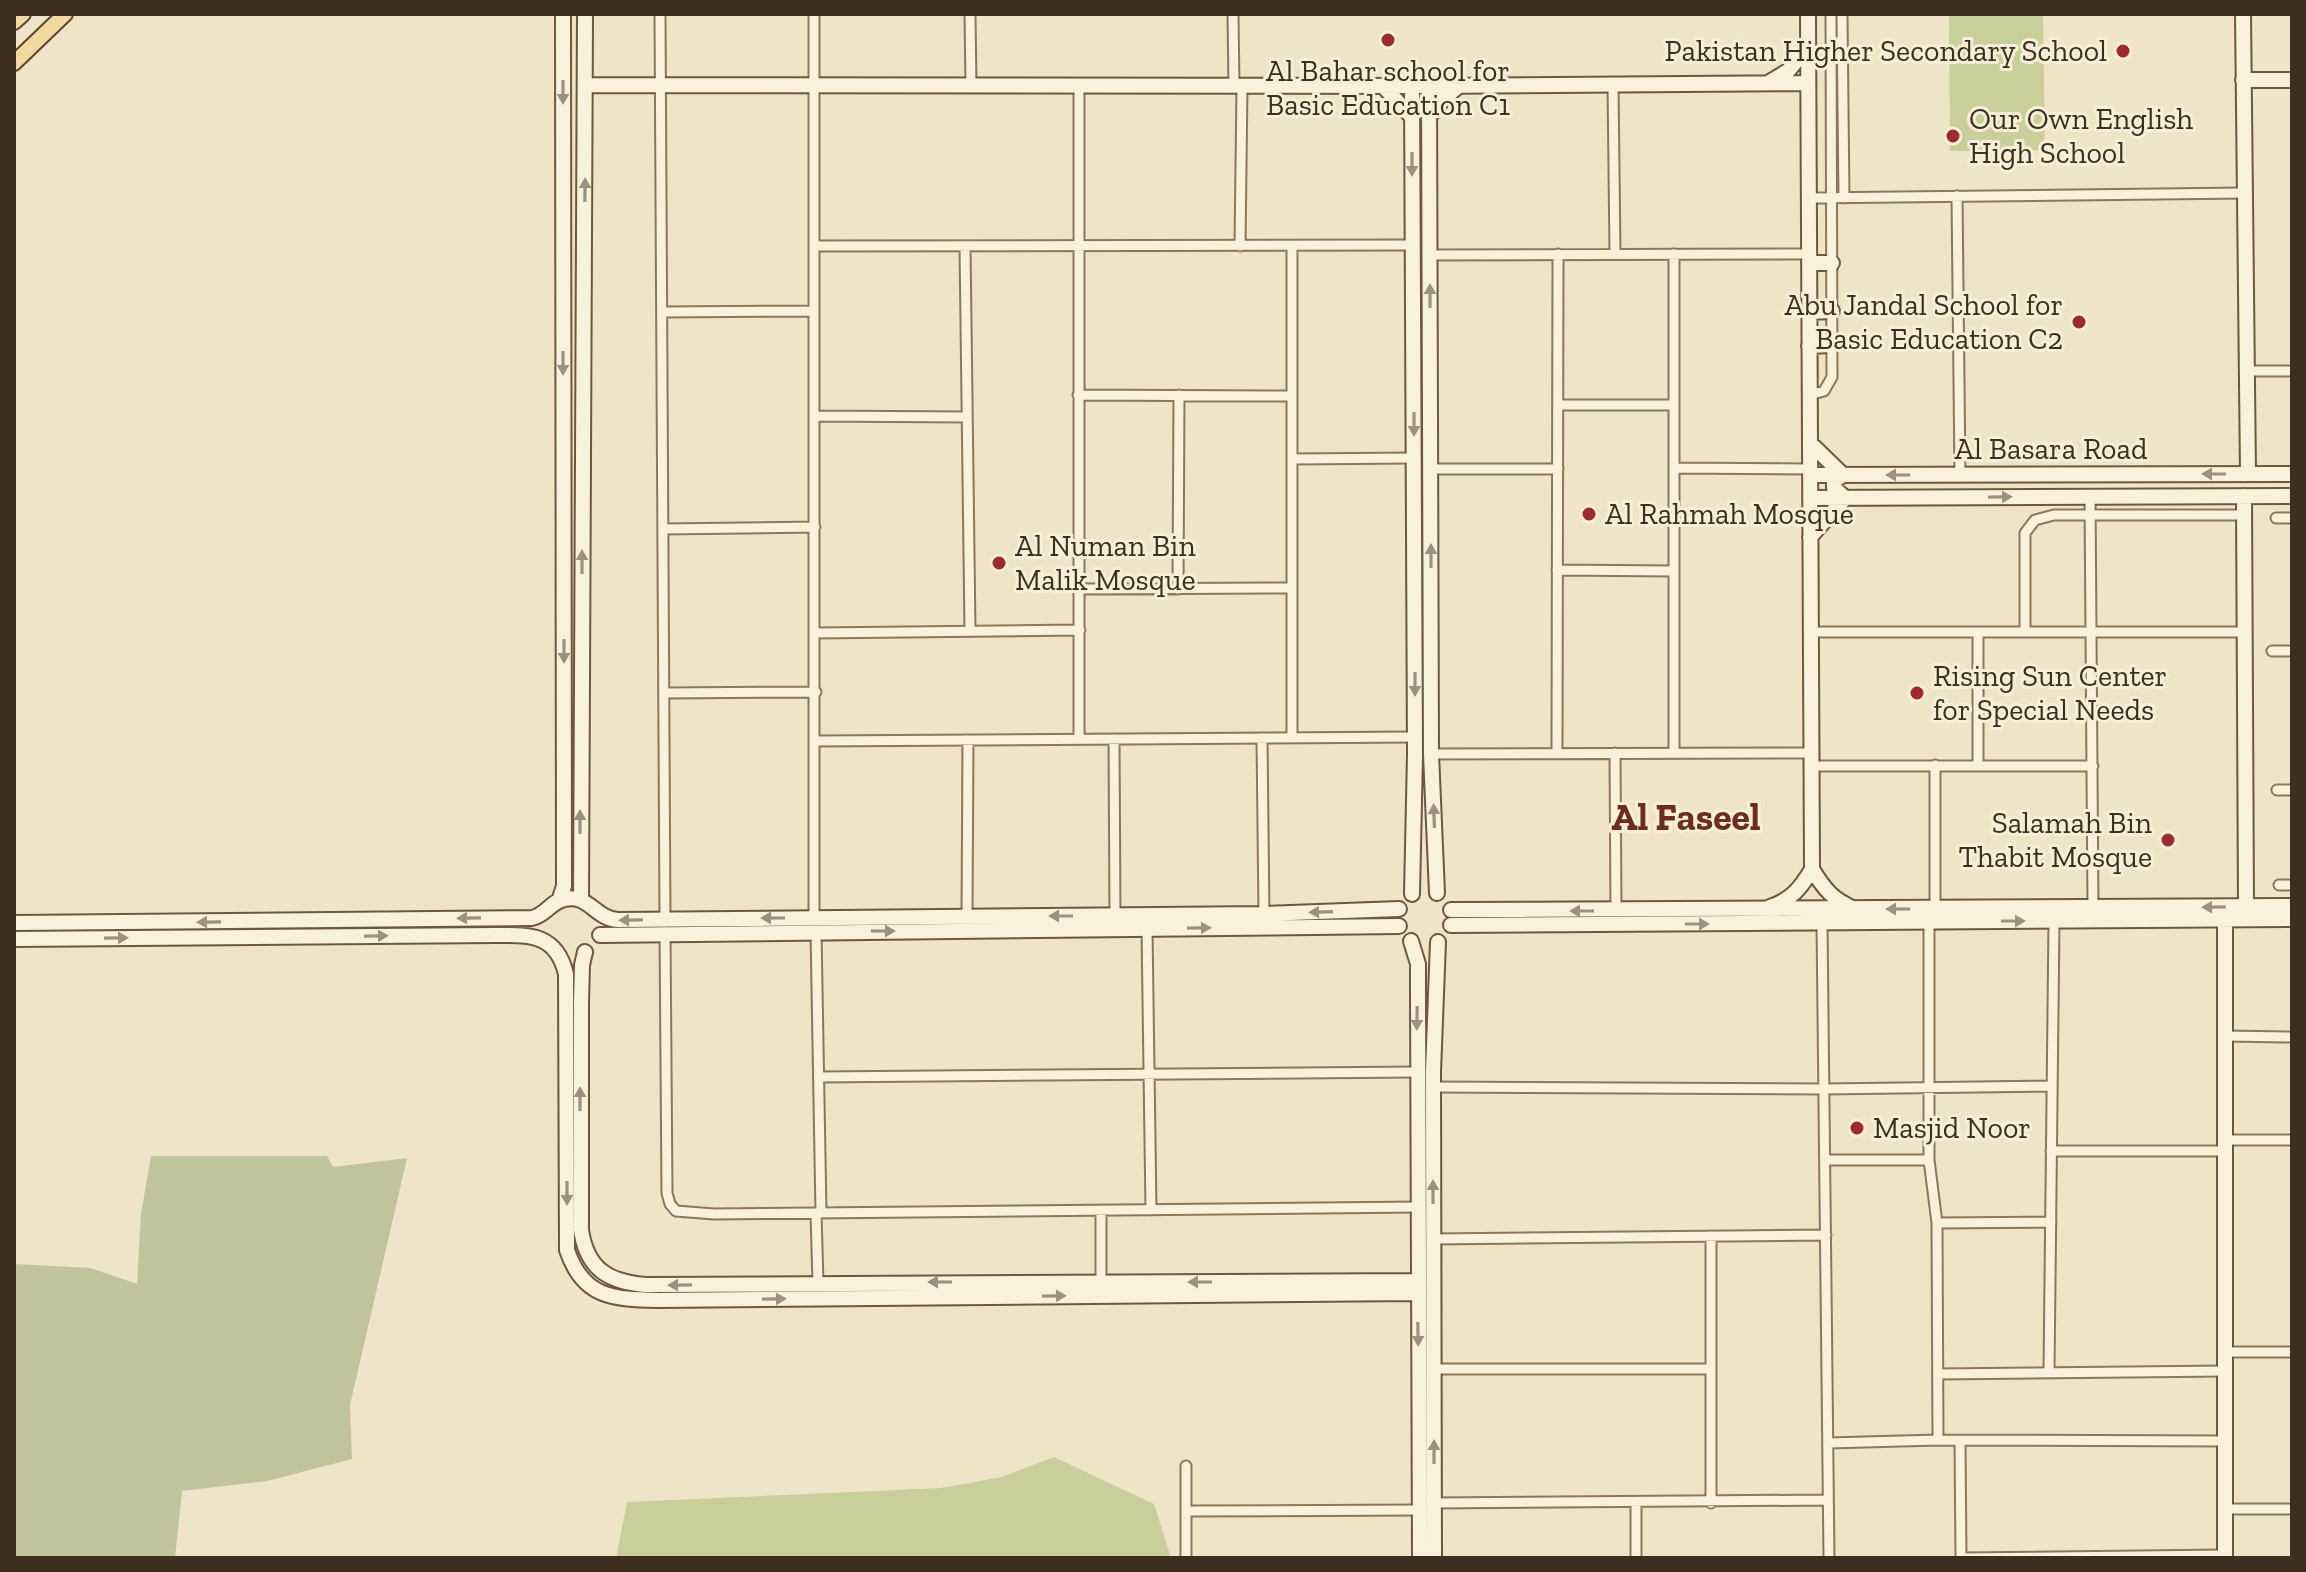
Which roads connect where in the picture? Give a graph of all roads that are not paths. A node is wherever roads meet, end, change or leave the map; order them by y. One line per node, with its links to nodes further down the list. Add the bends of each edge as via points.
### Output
1 (23, 14): 13 (main road)
2 (65, 14): 14 (main road)
3 (563, 14): 36 (street, one-way to 36)
4 (585, 14): 23 (street)
5 (660, 14): 25 (street)
6 (814, 14): 30 (street)
7 (970, 14): 31 (street)
8 (1233, 14): 26 (street)
9 (1808, 14): 15 (street)
10 (1831, 14): 40 (street)
11 (1842, 14): 41 (street)
12 (2243, 14): 18 (street)
13 (14, 22)
14 (47, 32): 16 (main road); 17 (main road)
15 (1808, 47): 20 (street, via 1788,71); 21 (street)
16 (14, 63)
17 (14, 74)
18 (2243, 80): 19 (street); 37 (street)
19 (2292, 80)
20 (1767, 83): 21 (street); 22 (street); 35 (street, via 1792,90 1804,101)
21 (1808, 83): 35 (street)
22 (1613, 84): 24 (street); 50 (street)
23 (586, 85): 25 (street); 42 (street, one-way to 23)
24 (1460, 85): 29 (street); 34 (street)
25 (660, 86): 30 (street); 58 (street)
26 (1238, 86): 27 (street); 32 (street); 47 (street)
27 (1383, 86): 28 (street); 33 (street)
28 (1412, 86): 29 (street); 33 (street)
29 (1429, 86): 34 (street)
30 (813, 87): 31 (street); 44 (street)
31 (971, 87): 32 (street)
32 (1079, 87): 46 (street)
33 (1412, 117): 43 (street, one-way to 43)
34 (1429, 118): 52 (street)
35 (1808, 118): 39 (street)
36 (563, 176): 42 (street, via 571,201 571,234 577,239); 55 (street)
37 (2244, 193): 38 (street); 63 (street)
38 (1957, 196): 41 (street); 83 (street)
39 (1808, 198): 40 (street); 53 (street)
40 (1831, 198): 41 (street); 54 (street)
41 (1844, 198)
42 (585, 236): 60 (street)
43 (1413, 245): 48 (street); 74 (street, one-way to 74)
44 (814, 246): 45 (street); 56 (street)
45 (965, 246): 46 (street); 72 (street)
46 (1078, 246): 47 (street); 65 (street)
47 (1240, 246): 48 (street)
48 (1292, 246): 68 (street)
49 (1558, 254): 50 (street); 52 (street); 69 (street)
50 (1615, 254): 51 (street)
51 (1674, 254): 53 (street); 70 (street)
52 (1429, 255): 77 (street, one-way to 52)
53 (1809, 258): 54 (street); 59 (street)
54 (1832, 263): 57 (street)
55 (562, 285): 60 (street, via 569,278 579,281); 136 (street, one-way to 136, via 564,886)
56 (814, 311): 58 (street); 71 (street)
57 (1832, 311): 59 (street); 61 (street)
58 (662, 312): 94 (street)
59 (1809, 312): 62 (street)
60 (584, 343): 135 (street, one-way to 60)
61 (1832, 345): 62 (street); 67 (street, via 1831,383)
62 (1809, 346): 67 (street)
63 (2248, 371): 64 (street); 80 (street)
64 (2292, 371)
65 (1078, 395): 66 (street); 99 (street)
66 (1179, 395): 68 (street); 100 (street)
67 (1809, 395): 73 (street)
68 (1292, 396): 75 (street)
69 (1558, 405): 70 (street); 78 (street)
70 (1674, 405): 76 (street)
71 (815, 416): 72 (street); 93 (street)
72 (967, 417): 101 (street)
73 (1810, 443): 79 (street); 82 (street)
74 (1414, 458): 75 (street); 113 (street, one-way to 113)
75 (1292, 459): 98 (street)
76 (1674, 468): 79 (street); 97 (street)
77 (1430, 469): 78 (street); 123 (street, one-way to 77)
78 (1558, 469): 96 (street)
79 (1810, 472): 82 (street, Al Basara Road); 87 (street)
80 (2248, 474): 81 (street, Al Basara Road); 83 (street, Al Basara Road, one-way to 83)
81 (2292, 474)
82 (1843, 475): 83 (street, Al Basara Road, one-way to 82); 88 (street, via 1834,488)
83 (1960, 475)
84 (2090, 496): 85 (street, Al Basara Road); 88 (street, Al Basara Road, one-way to 84); 89 (street)
85 (2244, 496): 86 (street, Al Basara Road); 90 (street)
86 (2292, 496)
87 (1810, 498): 88 (street, Al Basara Road); 95 (street)
88 (1845, 498): 95 (street)
89 (2091, 515): 90 (street); 105 (street, via 2042,517 2026,528); 106 (street)
90 (2244, 515): 107 (street)
91 (2276, 518): 92 (street)
92 (2292, 518)
93 (815, 527): 94 (street); 108 (street)
94 (663, 529): 112 (street)
95 (1810, 537): 103 (street)
96 (1557, 570): 97 (street); 120 (street)
97 (1674, 571): 122 (street)
98 (1292, 588): 100 (street); 115 (street)
99 (1079, 589): 100 (street); 102 (street)
100 (1178, 589)
101 (970, 630): 102 (street); 108 (street)
102 (1080, 630): 116 (street)
103 (1811, 632): 104 (street); 124 (street)
104 (1978, 632): 105 (street); 126 (street)
105 (2025, 632): 106 (street)
106 (2091, 632): 107 (street); 127 (street)
107 (2245, 632): 137 (street)
108 (816, 633): 111 (street)
109 (2272, 651): 110 (street)
110 (2292, 651)
111 (816, 692): 112 (street); 119 (street)
112 (665, 693): 158 (street)
113 (1415, 737): 115 (street); 134 (street)
114 (1262, 738): 115 (street); 117 (street); 147 (street)
115 (1292, 738)
116 (1079, 739): 117 (street); 118 (street)
117 (1114, 739): 148 (street)
118 (968, 740): 119 (street); 150 (street)
119 (816, 741): 156 (street)
120 (1557, 753): 121 (street); 123 (street)
121 (1615, 753): 122 (street); 144 (street)
122 (1674, 753): 124 (street)
123 (1431, 754): 133 (street, one-way to 123)
124 (1811, 759): 125 (street); 130 (street)
125 (1935, 765): 126 (street); 149 (street)
126 (1978, 765): 127 (street)
127 (2093, 766): 139 (street)
128 (2277, 790): 129 (street)
129 (2292, 790)
130 (1812, 869): 141 (street, via 1824,890); 143 (street, via 1800,890)
131 (2279, 885): 132 (street)
132 (2292, 885)
133 (1437, 893): 134 (street); 142 (street)
134 (1412, 894): 140 (street)
135 (581, 899): 136 (street); 146 (street)
136 (559, 901): 145 (street)
137 (2246, 906): 138 (street); 139 (street, one-way to 139)
138 (2292, 906)
139 (2093, 908): 149 (street)
140 (1399, 909): 147 (street, one-way to 147); 159 (street)
141 (1855, 909): 143 (street); 149 (street, one-way to 141)
142 (1451, 910): 144 (street, one-way to 142); 157 (street)
143 (1762, 910): 144 (street)
144 (1616, 911)
145 (546, 912): 154 (street, one-way to 154, via 532,918); 165 (street, via 542,928)
146 (598, 914): 158 (street, one-way to 146); 161 (street)
147 (1264, 914): 148 (street)
148 (1115, 915): 150 (street, one-way to 150)
149 (1932, 915): 153 (street, one-way to 153); 155 (street); 172 (street)
150 (967, 917): 156 (street)
151 (2292, 919): 152 (street)
152 (2225, 920): 153 (street); 167 (street)
153 (2054, 921): 173 (street)
154 (14, 923)
155 (1822, 923): 157 (street, one-way to 155); 175 (street)
156 (815, 925): 158 (street); 160 (street, one-way to 160); 171 (street)
157 (1451, 925): 164 (street)
158 (665, 926): 161 (street); 184 (street, via 670,1204 688,1213)
159 (1399, 926): 160 (street, one-way to 159); 163 (street)
160 (1147, 929): 170 (street)
161 (600, 935): 166 (street)
162 (14, 939): 165 (street, one-way to 165, via 495,935 535,936)
163 (1411, 941): 164 (street); 169 (street, one-way to 169, via 1418,964)
164 (1438, 942): 174 (street)
165 (550, 946): 166 (street, via 566,956); 193 (street, one-way to 193, via 566,974 567,1250 581,1279 608,1297)
166 (585, 952): 191 (street, one-way to 166, via 628,1284 589,1259 581,1230)
167 (2225, 1036): 168 (street); 177 (street)
168 (2292, 1037)
169 (1416, 1072): 170 (street); 181 (street)
170 (1148, 1074): 171 (street); 183 (street)
171 (820, 1077): 184 (street)
172 (1929, 1086): 173 (street); 175 (street); 180 (street)
173 (2052, 1086): 178 (street)
174 (1433, 1087): 175 (street); 189 (street, one-way to 174)
175 (1824, 1089): 179 (street)
176 (2292, 1140): 177 (street)
177 (2225, 1146): 178 (street); 194 (street)
178 (2051, 1151): 185 (street)
179 (1825, 1160): 180 (street); 187 (street)
180 (1929, 1160): 186 (street)
181 (1418, 1207): 183 (street); 192 (street)
182 (1101, 1210): 183 (street); 184 (street); 190 (street)
183 (1151, 1210)
184 (819, 1213): 191 (street)
185 (2051, 1222): 186 (street); 198 (street)
186 (1937, 1223): 200 (street)
187 (1826, 1235): 188 (street); 204 (street)
188 (1711, 1236): 189 (street); 197 (street)
189 (1433, 1239): 196 (street)
190 (1101, 1281): 191 (street, one-way to 191); 193 (street, one-way to 190)
191 (818, 1283)
192 (1418, 1287): 193 (street); 209 (street, one-way to 209)
193 (1345, 1288)
194 (2225, 1352): 195 (street); 199 (street)
195 (2292, 1352)
196 (1434, 1369): 197 (street); 209 (street, one-way to 196)
197 (1710, 1369): 208 (street)
198 (2049, 1371): 199 (street); 200 (street)
199 (2225, 1371): 202 (street)
200 (1938, 1374): 201 (street)
201 (1938, 1440): 203 (street); 204 (street)
202 (2225, 1441): 203 (street); 210 (street)
203 (1960, 1442): 220 (street)
204 (1828, 1443): 206 (street)
205 (1186, 1466): 212 (street)
206 (1828, 1500): 208 (street); 219 (street)
207 (1636, 1503): 208 (street); 209 (street); 218 (street)
208 (1711, 1503)
209 (1427, 1506): 212 (street); 216 (street); 217 (street)
210 (2225, 1509): 211 (street); 213 (street)
211 (2292, 1509)
212 (1186, 1511): 215 (street)
213 (2225, 1556): 214 (street)
214 (2075, 1557): 220 (street)
215 (1186, 1558)
216 (1420, 1558)
217 (1434, 1558)
218 (1636, 1558)
219 (1829, 1558)
220 (1961, 1558)

